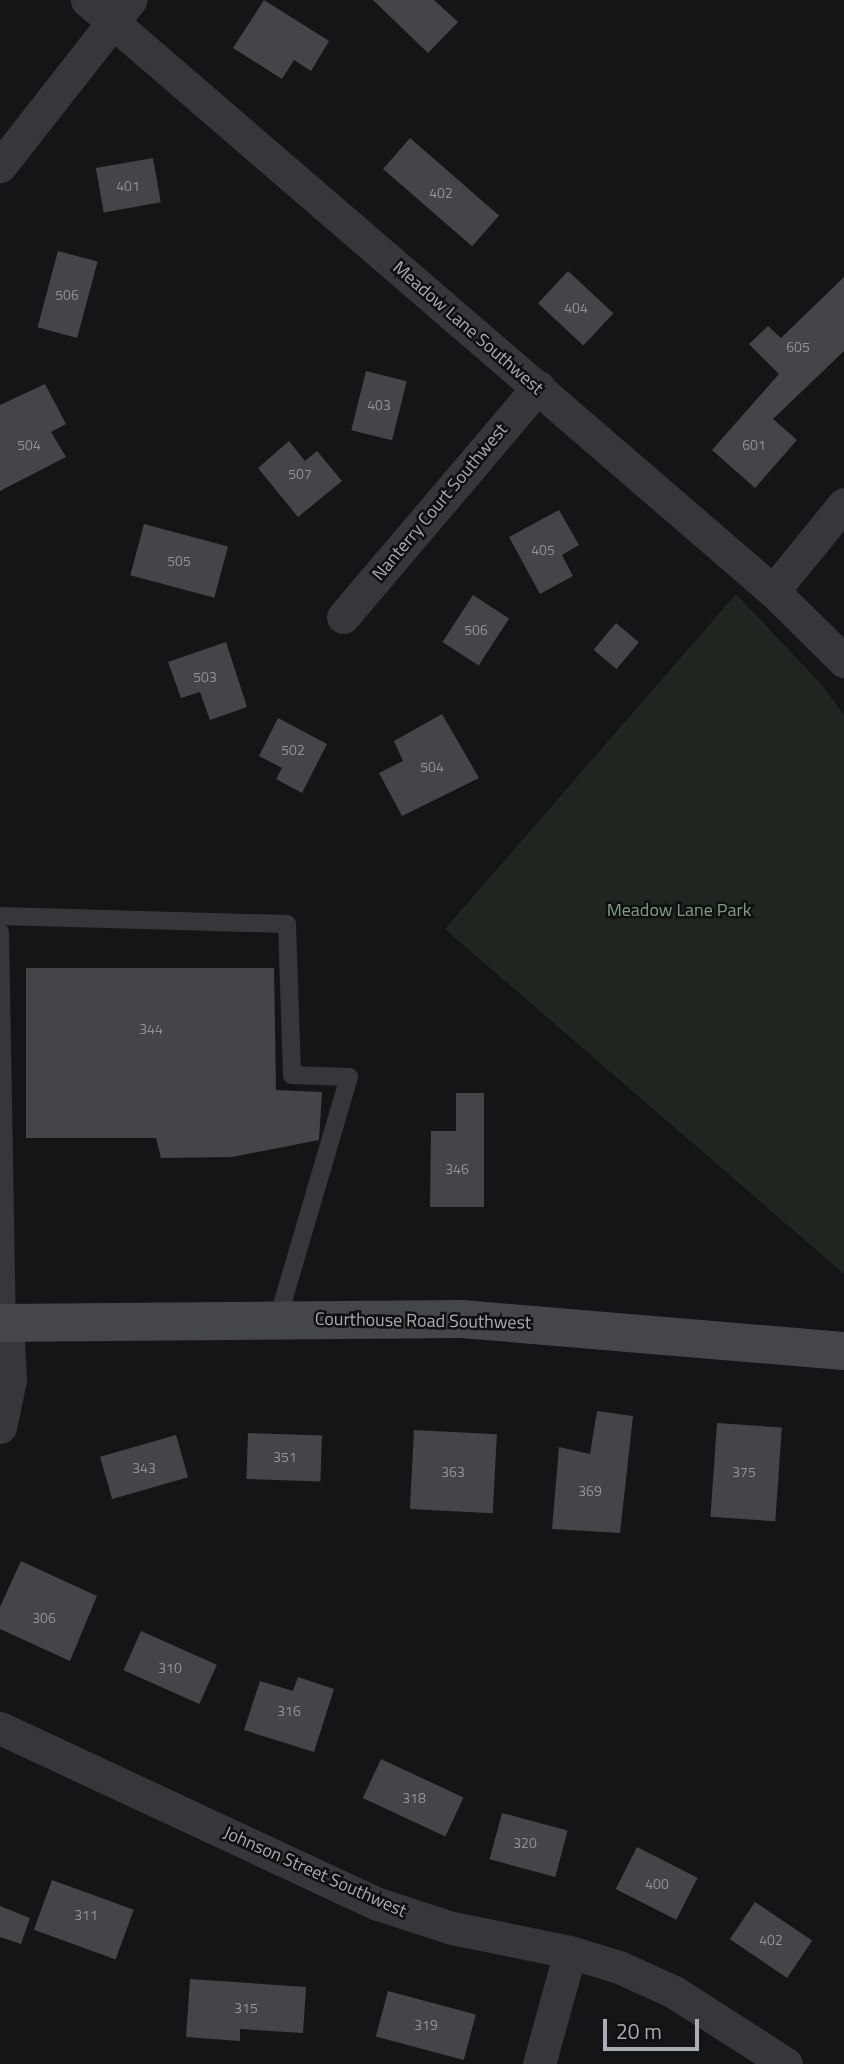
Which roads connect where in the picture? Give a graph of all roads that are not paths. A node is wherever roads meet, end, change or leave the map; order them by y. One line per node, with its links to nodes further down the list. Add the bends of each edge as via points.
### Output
1 (110, 7): 2 (street); 3 (street, Meadow Lane Southwest)
2 (0, 166)
3 (537, 387): 5 (street, Meadow Lane Southwest); 6 (street, Nanterry Court Southwest)
4 (844, 504): 5 (street)
5 (773, 591): 7 (street, Meadow Lane Southwest)
6 (343, 617)
7 (844, 661)
8 (0, 916): 10 (lane, via 287,924 292,1075 349,1077)
9 (0, 932): 11 (lane)
10 (278, 1319): 11 (street, Courthouse Road Southwest); 12 (street, Courthouse Road Southwest, via 462,1319)
11 (4, 1323): 13 (street, via 10,1380)
12 (844, 1351)
13 (0, 1427)
14 (0, 1728): 15 (street, Johnson Street Southwest, via 378,1904 452,1928)
15 (570, 1952): 16 (street); 17 (street, Johnson Street Southwest, via 619,1967 674,1992)
16 (539, 2064)
17 (786, 2064)

